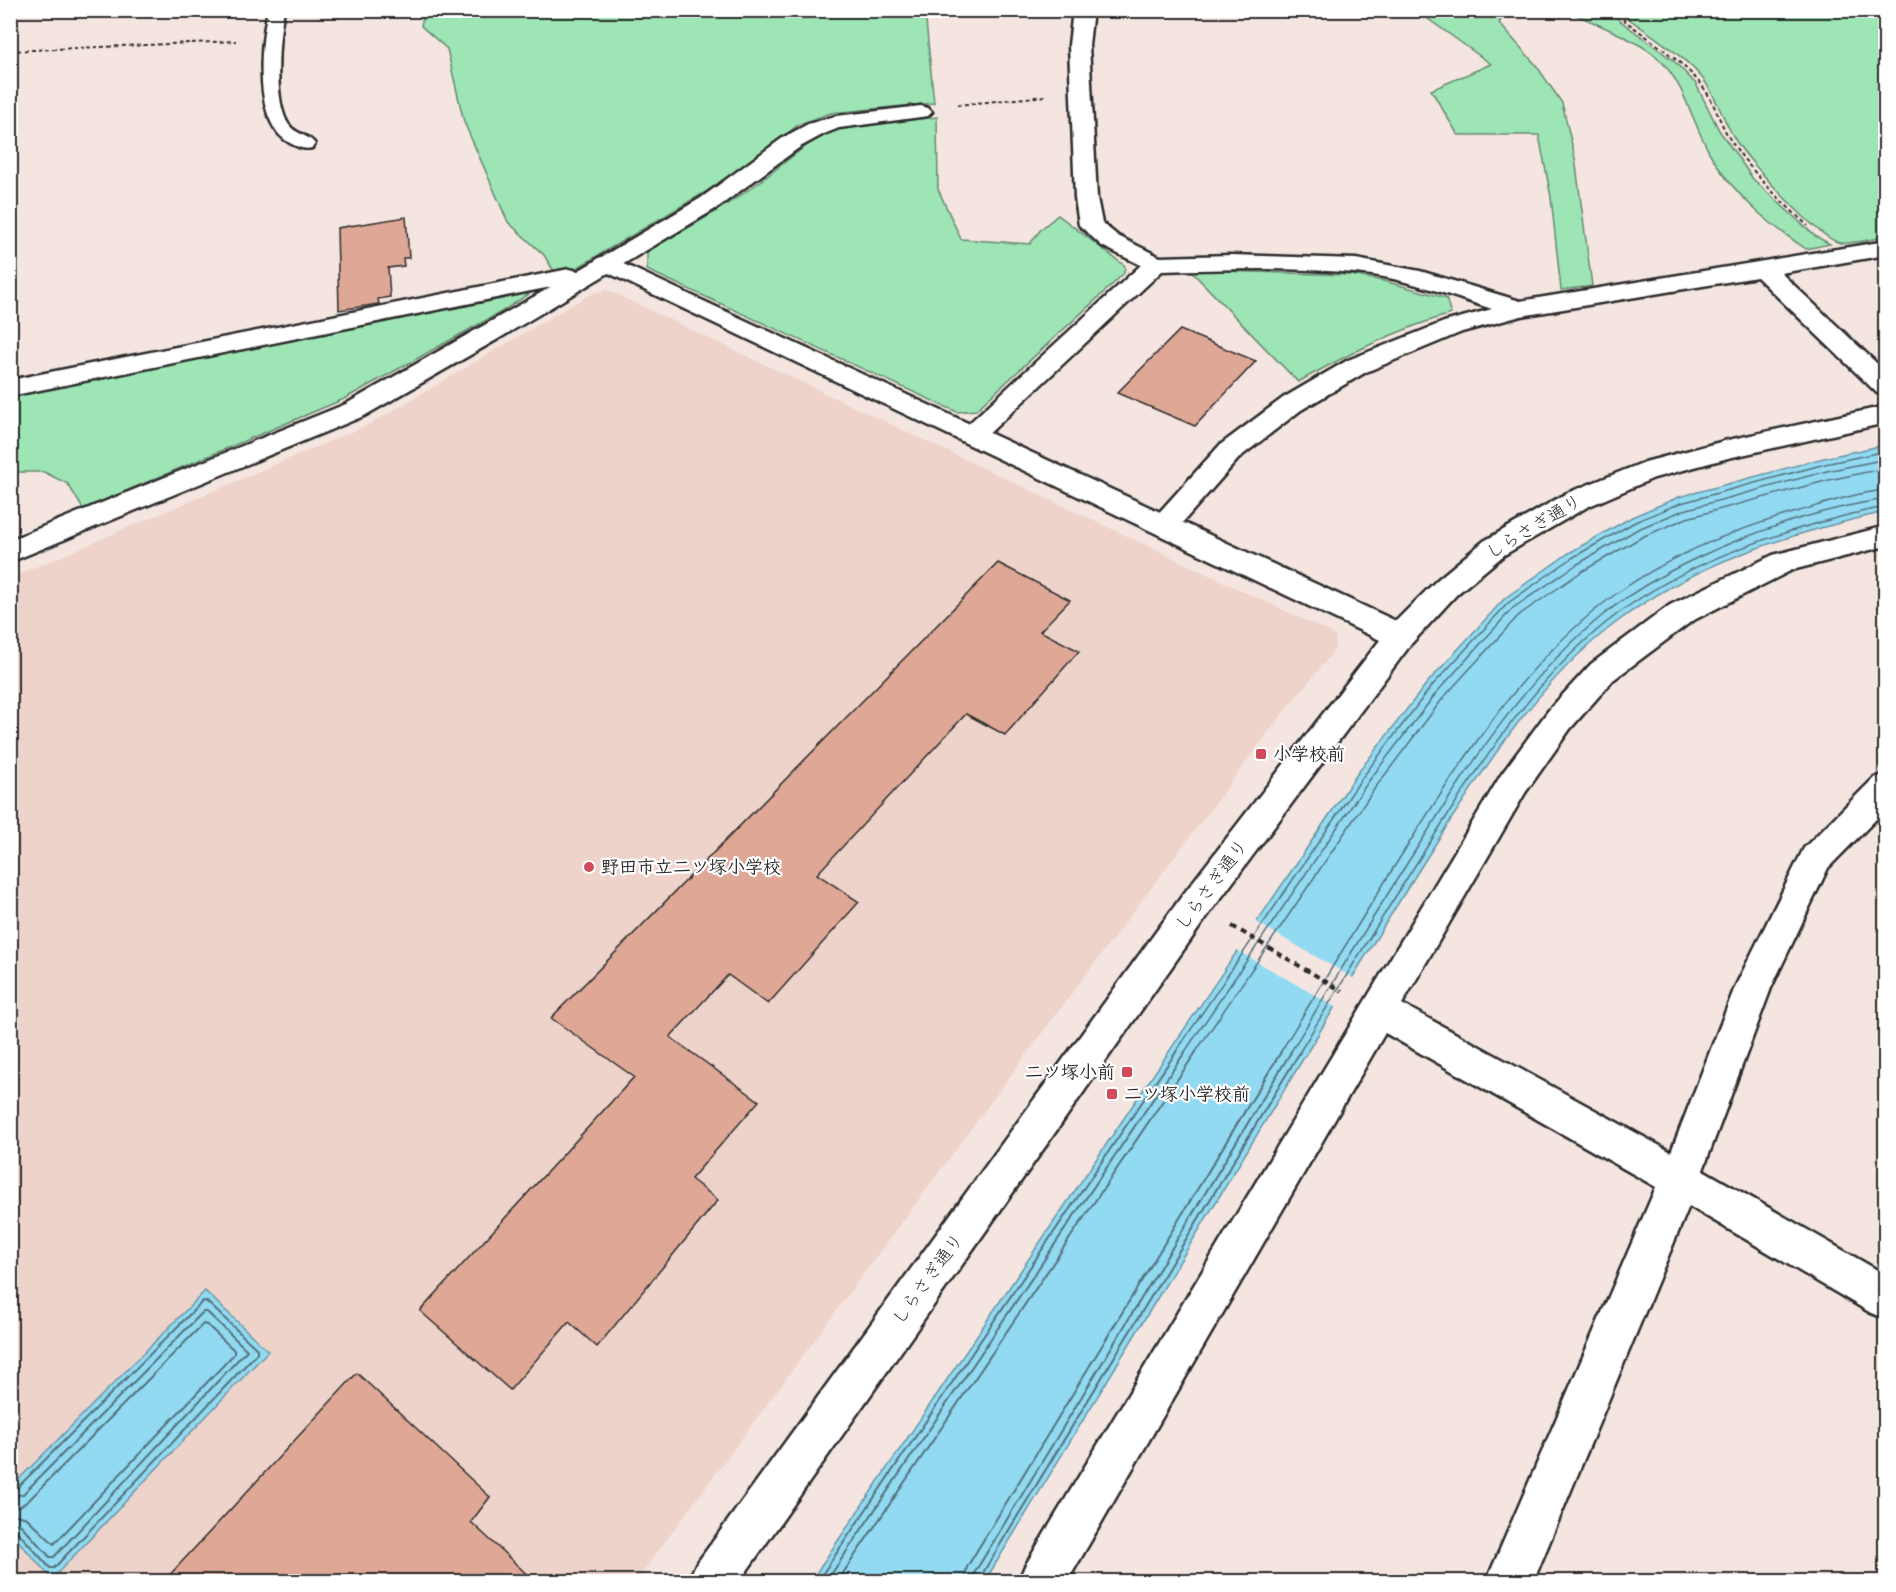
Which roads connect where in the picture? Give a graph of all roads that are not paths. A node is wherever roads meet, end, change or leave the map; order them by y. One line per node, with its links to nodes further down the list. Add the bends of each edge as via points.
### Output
1 (276, 10): 4 (lane, via 272,104 281,126)
2 (1083, 10): 6 (street, via 1078,45 1086,198 1091,225 1110,241)
3 (921, 112): 7 (street, via 836,122 816,129 709,203)
4 (306, 144)
5 (1886, 248): 8 (street)
6 (1156, 264): 9 (street, via 1356,266 1412,276); 13 (street)
7 (599, 267): 11 (street); 13 (street); 16 (street, via 355,410)
8 (1762, 268): 9 (street); 10 (street)
9 (1519, 309): 14 (street, via 1453,327 1357,366 1292,405 1230,451)
10 (1886, 387)
11 (10, 388)
12 (1886, 414): 17 (street, しらさぎ通り, via 1645,471 1577,500 1494,548 1447,587)
13 (973, 434): 14 (street)
14 (1165, 524): 17 (street)
15 (1886, 536): 19 (street, via 1783,562 1681,613 1602,672 1558,720)
16 (10, 552)
17 (1400, 636): 22 (street, しらさぎ通り, via 1194,907)
18 (1886, 787): 20 (street, via 1816,858 1753,987)
19 (1366, 1004): 20 (street); 23 (street)
20 (1680, 1179): 21 (street); 24 (street)
21 (1886, 1298)
22 (711, 1581)
23 (1041, 1581)
24 (1509, 1581)

